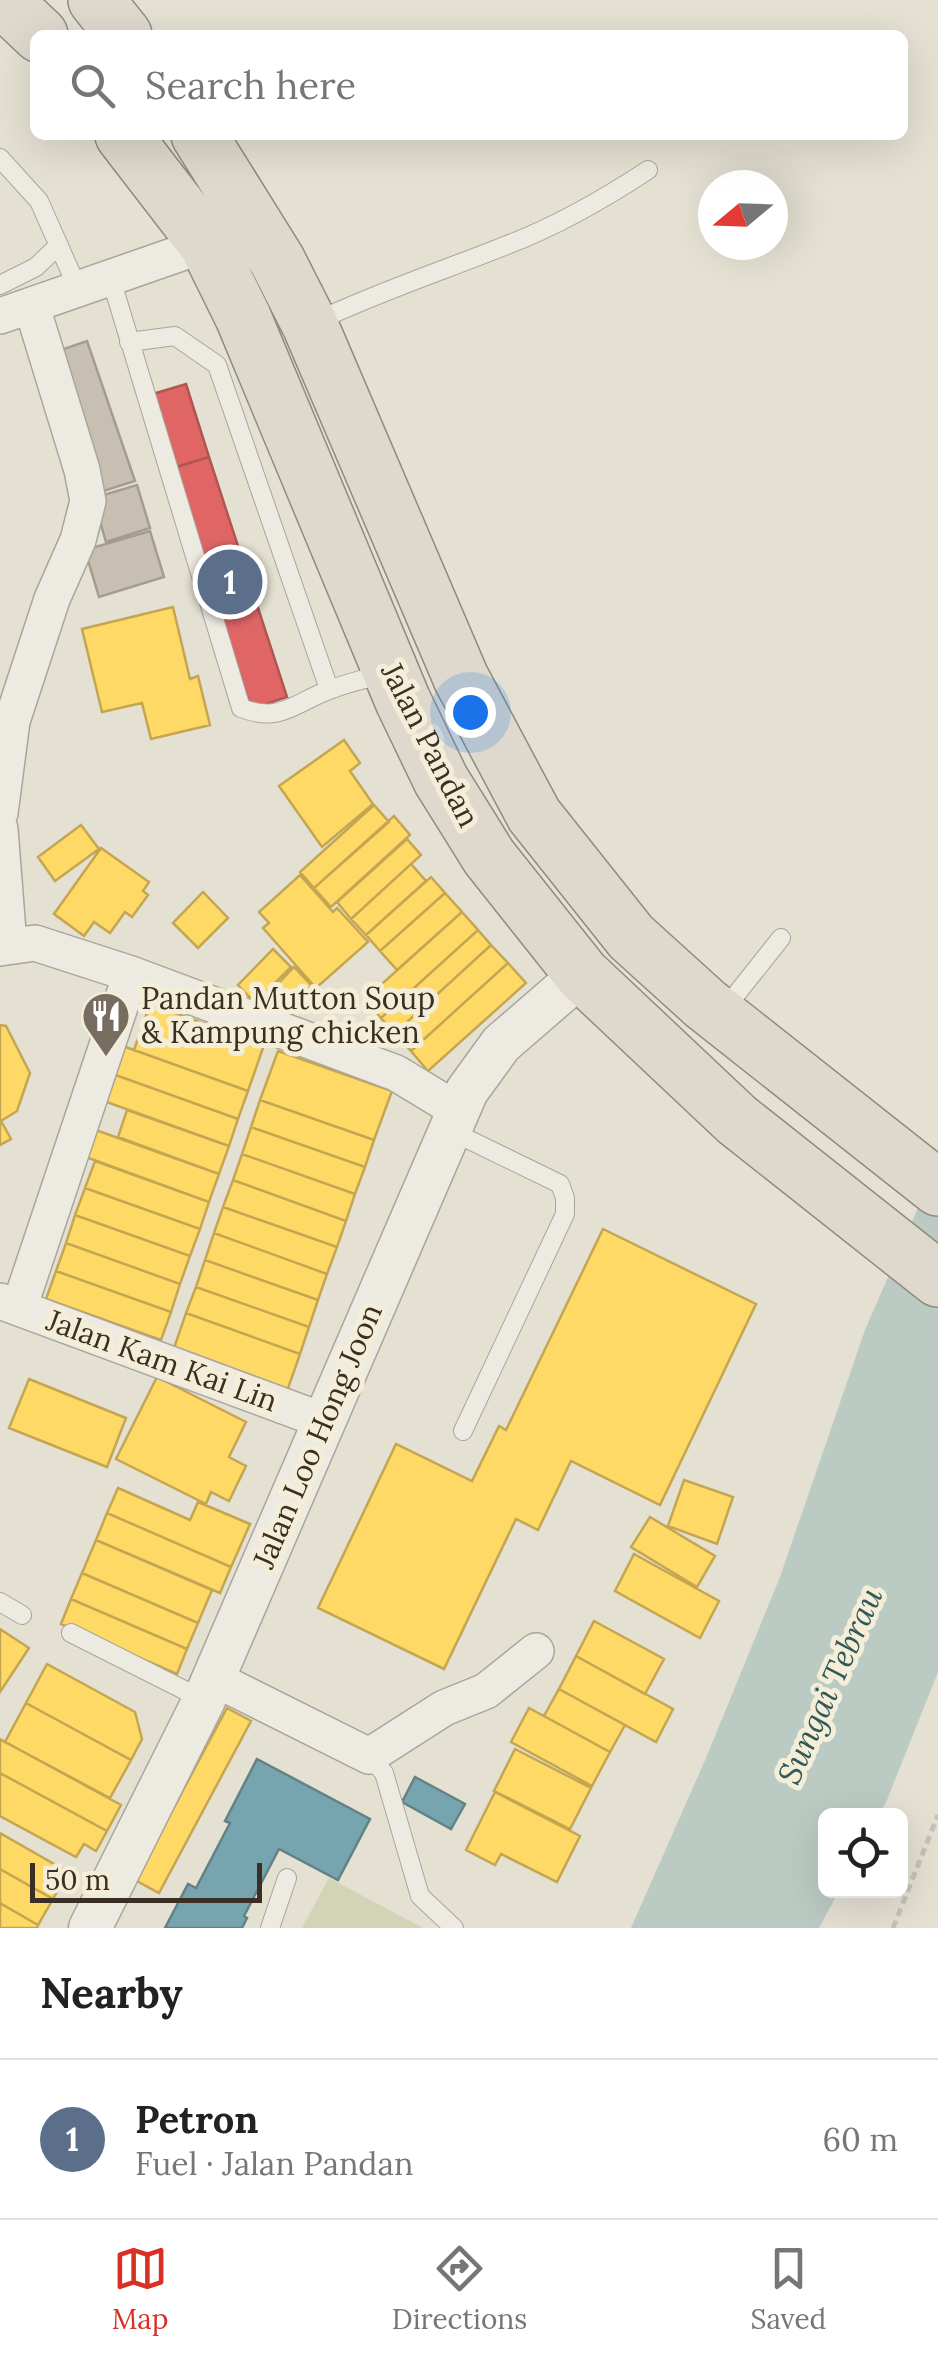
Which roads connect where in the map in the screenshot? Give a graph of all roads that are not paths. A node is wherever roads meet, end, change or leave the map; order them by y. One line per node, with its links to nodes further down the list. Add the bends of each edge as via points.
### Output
1 (3, 0): 3 (highway)
2 (96, 0): 4 (highway)
3 (35, 30)
4 (120, 30)
5 (126, 140): 9 (highway, Jalan Pandan)
6 (202, 140): 14 (highway, Jalan Pandan)
7 (0, 158): 10 (lane, via 38,201)
8 (648, 170): 14 (lane, via 580,212)
9 (207, 244): 11 (street); 16 (highway, Jalan Pandan)
10 (58, 245): 11 (lane); 12 (lane, via 36,267)
11 (95, 285): 13 (street); 15 (lane)
12 (0, 286)
13 (16, 312): 18 (street, via 82,470 88,501 12,721)
14 (310, 325): 24 (highway, Jalan Pandan, via 461,678 534,815 631,937)
15 (129, 342): 17 (lane, via 175,336 218,365); 17 (lane, via 241,708 261,716 291,710)
16 (391, 672): 17 (lane); 23 (highway, Jalan Pandan, via 441,780 489,856)
17 (329, 690)
18 (0, 812)
19 (0, 830): 21 (street)
20 (782, 938): 24 (lane)
21 (4, 946): 22 (street, via 36,943)
22 (131, 974): 25 (street, via 396,1073); 28 (street)
23 (582, 974): 25 (street, Jalan Loo Hong Joon, via 501,1044 466,1090); 27 (highway, Jalan Pandan, via 737,1120)
24 (720, 1016): 26 (highway, Jalan Pandan)
25 (453, 1120): 29 (street, Jalan Loo Hong Joon); 30 (lane, via 560,1184 566,1198 565,1214)
26 (938, 1188)
27 (938, 1279)
28 (10, 1304): 29 (street, Jalan Kam Kai Lin)
29 (324, 1421): 35 (street, Jalan Loo Hong Joon)
30 (463, 1431)
31 (0, 1602): 32 (lane)
32 (22, 1616)
33 (71, 1633): 35 (lane)
34 (536, 1651): 36 (street, via 486,1692 444,1708)
35 (209, 1689): 36 (street); 38 (street, Jalan Loo Hong Joon)
36 (368, 1756): 40 (lane, via 384,1773 420,1896)
37 (286, 1878): 39 (lane)
38 (90, 1928)
39 (270, 1928)
40 (454, 1928)

